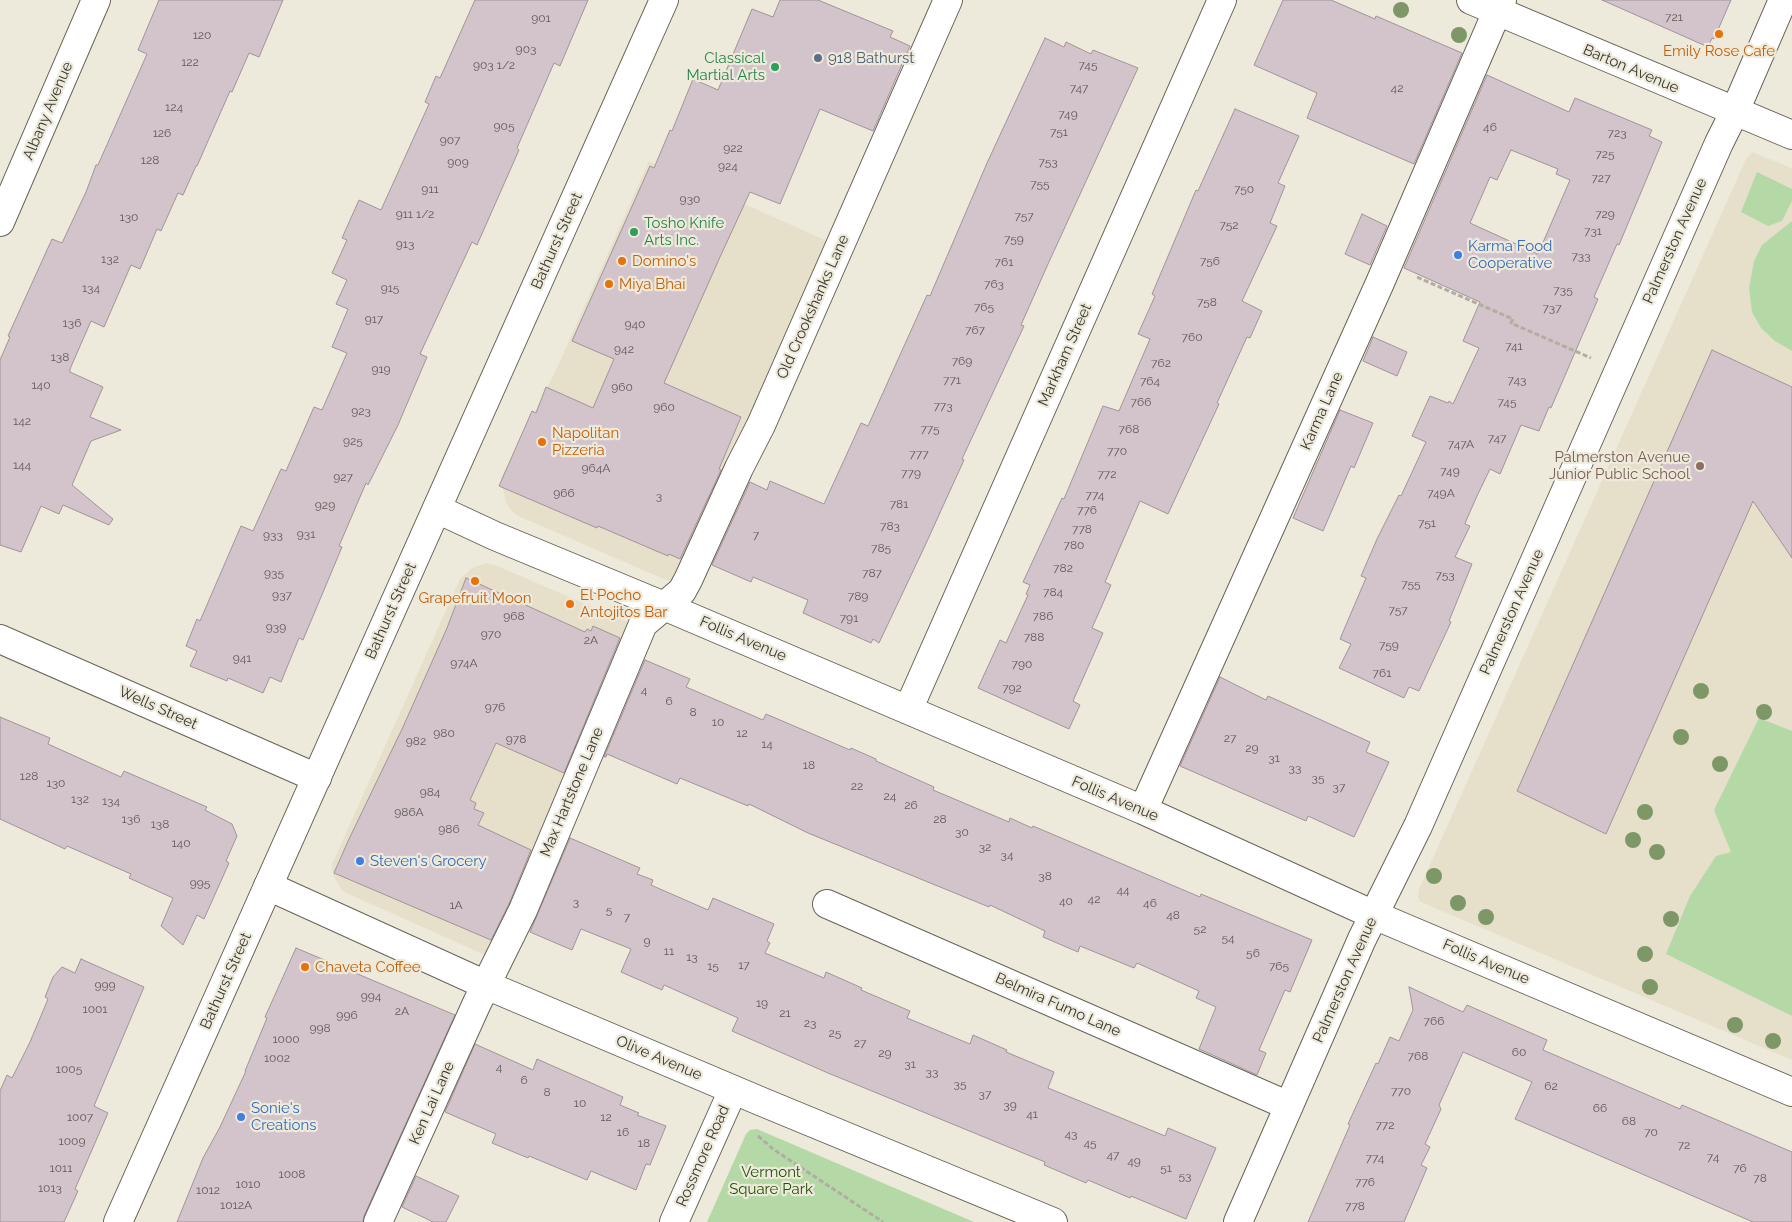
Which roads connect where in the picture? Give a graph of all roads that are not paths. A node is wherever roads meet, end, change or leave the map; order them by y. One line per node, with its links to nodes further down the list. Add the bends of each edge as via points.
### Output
1 (96, 0): 10 (street, Albany Avenue)
2 (664, 0): 11 (street, Bathurst Street)
3 (948, 0): 12 (street, Old Crookshanks Lane, via 761,425 688,580 682,591)
4 (1222, 0): 14 (street, Markham Street)
5 (1471, 0): 7 (street, Barton Avenue)
6 (1783, 0): 8 (street, Palmerston Avenue)
7 (1499, 5): 8 (street, Barton Avenue); 16 (street, Karma Lane)
8 (1735, 111): 9 (street, Barton Avenue); 19 (street, Palmerston Avenue, via 1718,143 1418,826)
9 (1792, 135)
10 (0, 222)
11 (437, 509): 12 (street, Follis Avenue); 15 (street, Bathurst Street)
12 (664, 606): 14 (street, Follis Avenue); 20 (street, Max Hartstone Lane, via 644,624 522,910)
13 (0, 639): 15 (street, Wells Street)
14 (908, 710): 16 (street, Follis Avenue)
15 (317, 778): 17 (street, Bathurst Street)
16 (1142, 810): 19 (street, Follis Avenue)
17 (268, 886): 20 (street, Olive Avenue); 24 (street, Bathurst Street)
18 (827, 904): 23 (street, Belmira Fumo Lane)
19 (1374, 915): 22 (street, Follis Avenue); 23 (street, Palmerston Avenue)
20 (486, 984): 21 (street, Olive Avenue); 25 (street, Ken Lai Lane)
21 (733, 1090): 26 (street, Rossmore Road); 27 (street, Olive Avenue)
22 (1792, 1092)
23 (1289, 1106): 28 (street, Palmerston Avenue)
24 (118, 1222)
25 (378, 1222)
26 (674, 1222)
27 (1053, 1222)
28 (1238, 1222)

